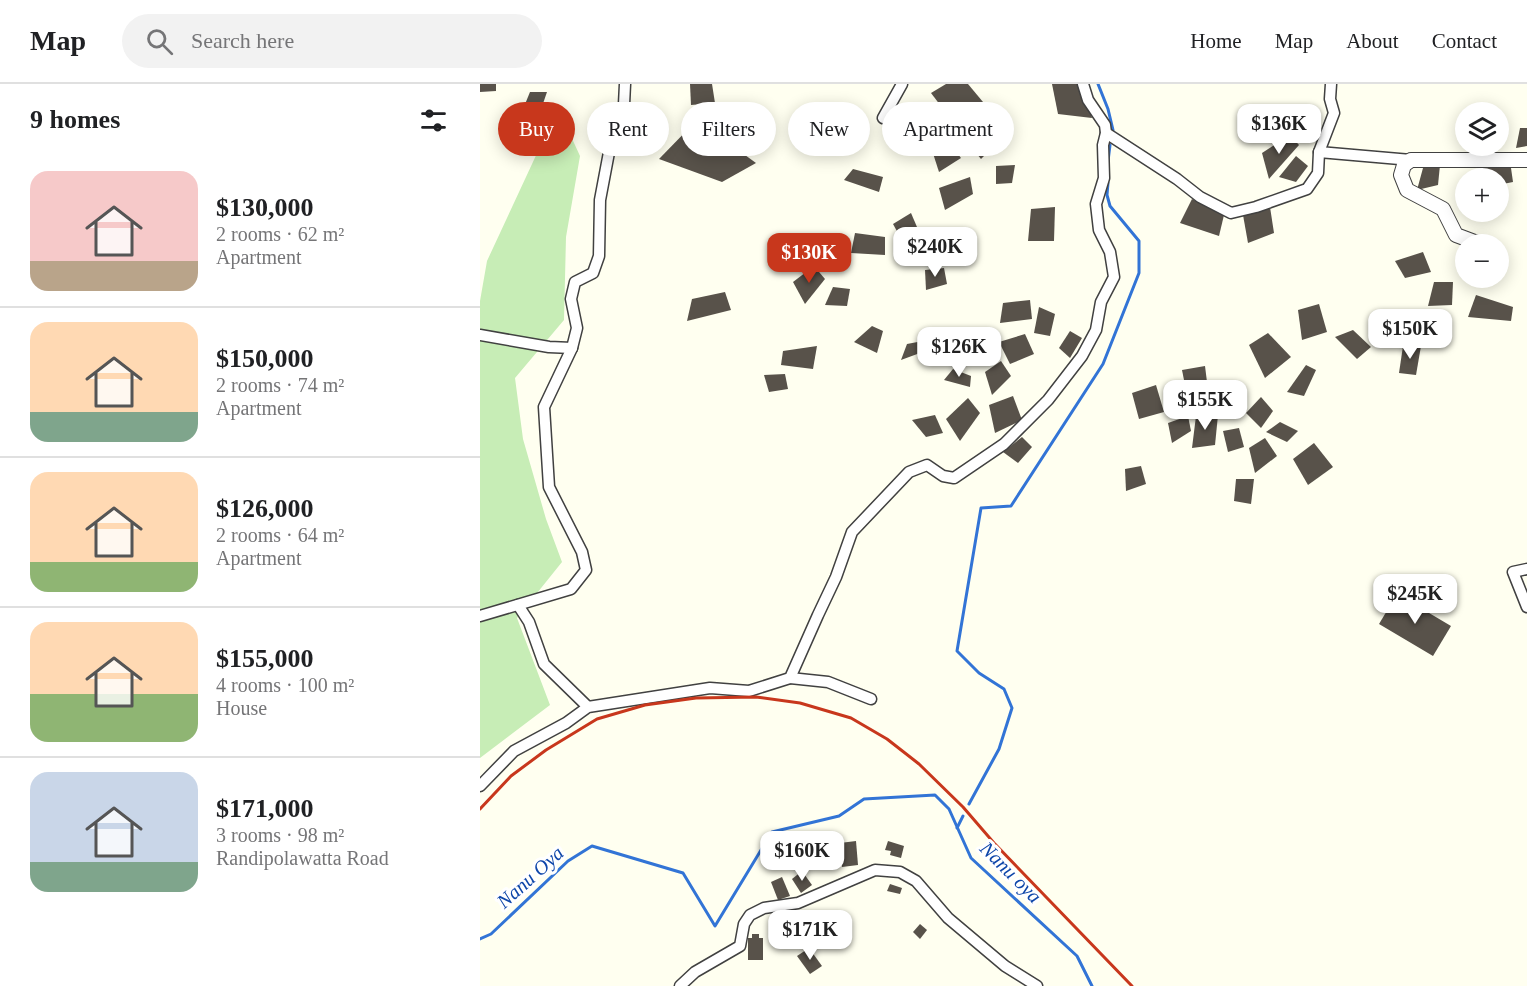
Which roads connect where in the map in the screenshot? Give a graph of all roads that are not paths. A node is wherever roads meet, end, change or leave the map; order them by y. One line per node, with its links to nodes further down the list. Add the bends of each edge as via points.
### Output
1 (625, 84): 12 (street, via 623,125 610,147 600,200 599,256 593,273 575,282 571,299 577,328)
2 (902, 84): 5 (street)
3 (1083, 84): 6 (street)
4 (1331, 84): 7 (street, via 1334,113)
5 (892, 102)
6 (1106, 133): 7 (street, via 1200,197 1231,213 1307,189 1318,173); 17 (street, via 1104,178 1096,204 1099,230 1110,252 1114,277 1101,302 1096,330 1082,356 1048,400 1004,444 954,478 927,465 909,472 852,532)
7 (1319, 152): 8 (street)
8 (1411, 160): 9 (street); 10 (street, via 1404,165 1401,175 1407,190 1443,209)
9 (1527, 160)
10 (1456, 234)
11 (480, 335): 12 (street)
12 (572, 348): 14 (street, via 544,407 549,487 582,552 586,570 571,589)
13 (1527, 569): 15 (street, via 1513,572)
14 (518, 604): 16 (street); 19 (street, via 544,664)
15 (1527, 607)
16 (480, 616)
17 (790, 678): 18 (street, via 828,682); 19 (street, via 749,691 710,688)
18 (871, 699)
19 (588, 707): 20 (street, via 514,751)
20 (480, 786)
21 (680, 986): 22 (street, via 695,972 740,946 750,915 764,908 798,903 875,870 900,872 916,881 948,918 1005,966)
22 (1037, 986)

